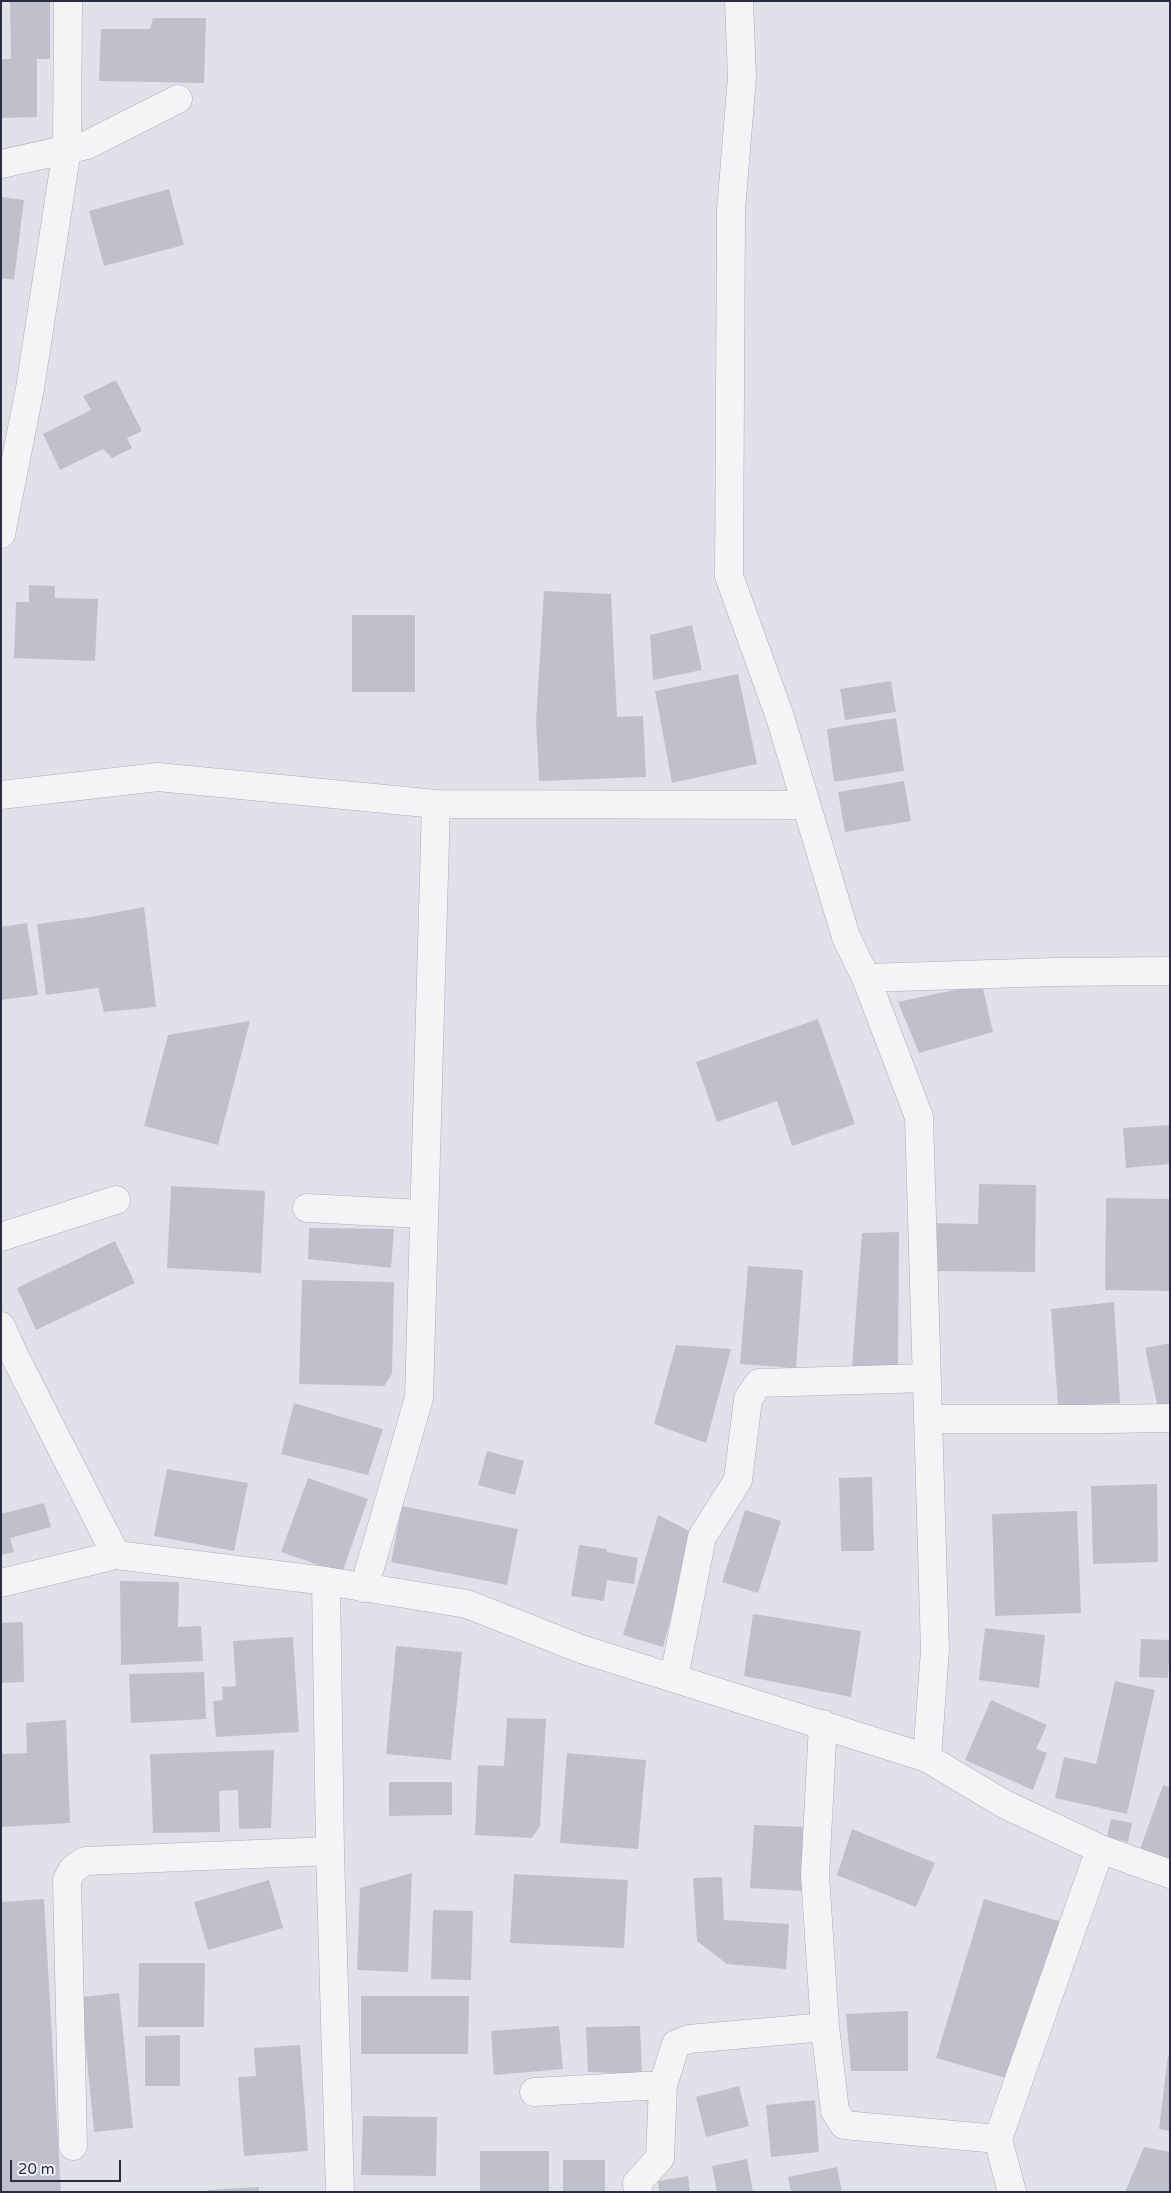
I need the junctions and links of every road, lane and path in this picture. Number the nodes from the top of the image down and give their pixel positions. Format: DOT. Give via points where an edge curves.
graph roads {
  1 [pos="68,1"];
  2 [pos="739,1"];
  3 [pos="178,99"];
  4 [pos="67,149"];
  5 [pos="1,164"];
  6 [pos="1,534"];
  7 [pos="1,795"];
  8 [pos="436,804"];
  9 [pos="805,805"];
  10 [pos="1170,971"];
  11 [pos="866,978"];
  12 [pos="116,1200"];
  13 [pos="306,1208"];
  14 [pos="423,1214"];
  15 [pos="1,1237"];
  16 [pos="1,1326"];
  17 [pos="927,1378"];
  18 [pos="929,1418"];
  19 [pos="1170,1418"];
  20 [pos="116,1555"];
  21 [pos="326,1581"];
  22 [pos="1,1583"];
  23 [pos="364,1588"];
  24 [pos="674,1678"];
  25 [pos="822,1724"];
  26 [pos="927,1758"];
  27 [pos="1100,1849"];
  28 [pos="330,1851"];
  29 [pos="1170,1874"];
  30 [pos="825,2027"];
  31 [pos="663,2085"];
  32 [pos="534,2092"];
  33 [pos="998,2138"];
  34 [pos="73,2146"];
  35 [pos="340,2192"];
  36 [pos="638,2192"];
  37 [pos="1012,2192"];
  1 -- 4 [label="street"];
  2 -- 9 [label="street" via="742,77 731,210 729,576 780,717"];
  3 -- 4 [label="street" via="87,145"];
  4 -- 5 [label="street"];
  4 -- 6 [label="street" via="30,388"];
  7 -- 8 [label="street" via="158,777"];
  8 -- 9 [label="street"];
  8 -- 14 [label="street"];
  9 -- 11 [label="street" via="846,937"];
  10 -- 11 [label="street"];
  11 -- 17 [label="street" via="919,1118"];
  12 -- 15 [label="street"];
  13 -- 14 [label="street"];
  14 -- 23 [label="street" via="419,1398"];
  16 -- 20 [label="street"];
  17 -- 18 [label="street"];
  17 -- 24 [label="street" via="759,1383 748,1399 738,1480 702,1537"];
  18 -- 19 [label="street"];
  18 -- 26 [label="street" via="935,1650"];
  20 -- 21 [label="street"];
  20 -- 22 [label="street"];
  21 -- 23 [label="street"];
  21 -- 28 [label="street"];
  23 -- 24 [label="street" via="467,1604 581,1649"];
  24 -- 25 [label="street"];
  25 -- 26 [label="street"];
  25 -- 30 [label="street" via="815,1875"];
  26 -- 27 [label="street" via="1004,1804"];
  27 -- 29 [label="street"];
  27 -- 33 [label="street"];
  28 -- 34 [label="street" via="85,1861 73,1869 67,1880"];
  28 -- 35 [label="street"];
  30 -- 31 [label="street" via="689,2039 676,2044"];
  30 -- 33 [label="street" via="835,2110 844,2125"];
  31 -- 32 [label="street"];
  31 -- 36 [label="street" via="660,2158 637,2183"];
  33 -- 37 [label="street"];
}
